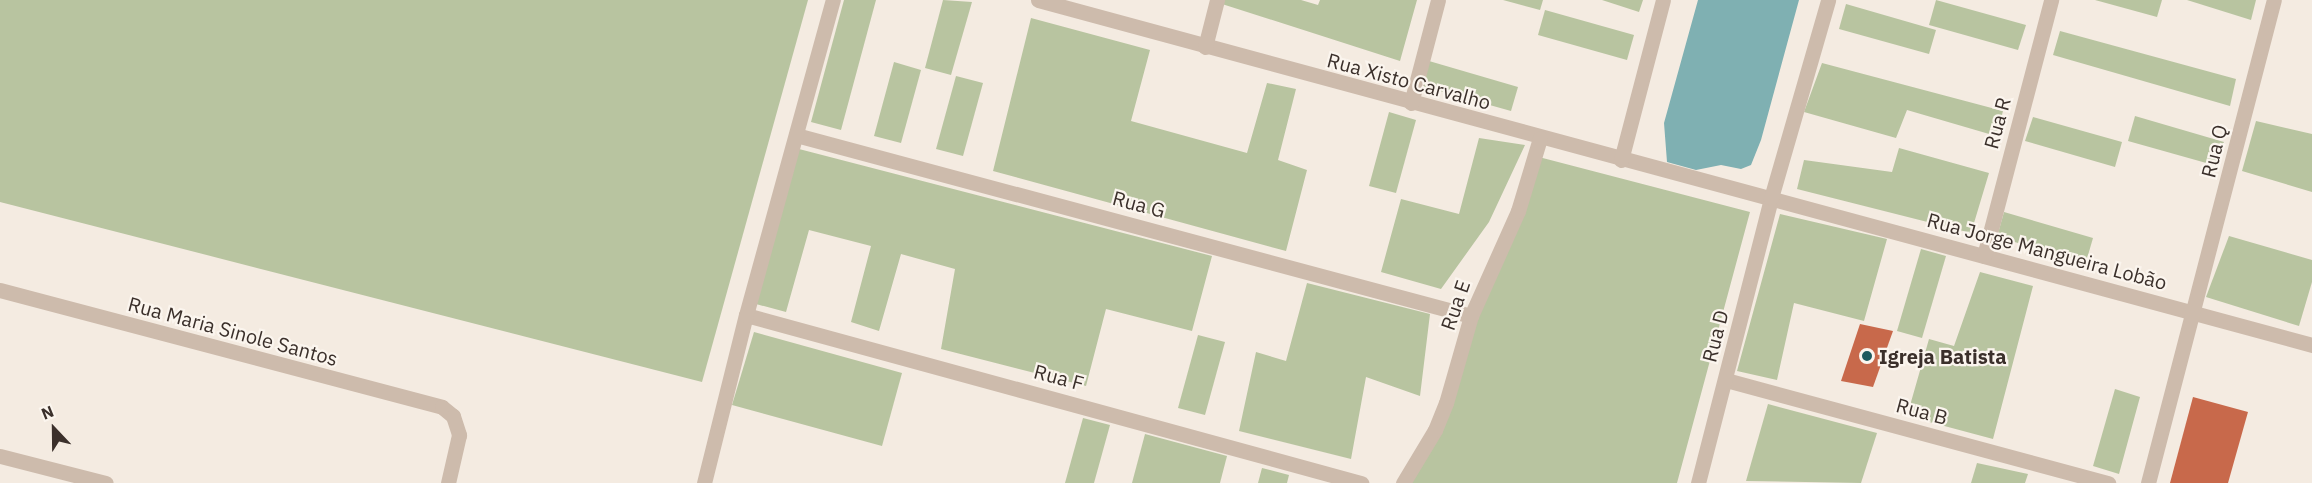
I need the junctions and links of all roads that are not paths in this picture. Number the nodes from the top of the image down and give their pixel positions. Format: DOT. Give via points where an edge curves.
graph roads {
  1 [pos="833,0"];
  2 [pos="1038,0"];
  3 [pos="1217,0"];
  4 [pos="1438,0"];
  5 [pos="1663,0"];
  6 [pos="1828,0"];
  7 [pos="2051,0"];
  8 [pos="2274,0"];
  9 [pos="1205,47"];
  10 [pos="1411,103"];
  11 [pos="796,135"];
  12 [pos="1539,138"];
  13 [pos="1621,160"];
  14 [pos="1771,198"];
  15 [pos="1984,256"];
  16 [pos="0,290"];
  17 [pos="2194,312"];
  18 [pos="746,315"];
  19 [pos="1471,316"];
  20 [pos="2312,345"];
  21 [pos="1726,380"];
  22 [pos="0,456"];
  23 [pos="106,483"];
  24 [pos="448,483"];
  25 [pos="706,483"];
  26 [pos="1361,483"];
  27 [pos="1403,483"];
  28 [pos="1698,483"];
  29 [pos="2108,483"];
  30 [pos="2148,483"];
  1 -- 11 [label="street"];
  2 -- 9 [label="street, Rua Xisto Carvalho"];
  3 -- 9 [label="street"];
  4 -- 10 [label="street"];
  5 -- 13 [label="street"];
  6 -- 14 [label="street, Rua D"];
  7 -- 15 [label="street, Rua R"];
  8 -- 17 [label="street, Rua Q"];
  9 -- 10 [label="street, Rua Xisto Carvalho"];
  10 -- 12 [label="street, Rua Xisto Carvalho"];
  11 -- 18 [label="street"];
  11 -- 19 [label="street, Rua G"];
  12 -- 13 [label="street, Rua Xisto Carvalho"];
  12 -- 19 [label="street, Rua E" via="1518,211"];
  13 -- 14 [label="street, Rua Xisto Carvalho"];
  14 -- 15 [label="street, Rua Jorge Mangueira Lobão"];
  14 -- 21 [label="street, Rua D"];
  15 -- 17 [label="street, Rua Jorge Mangueira Lobão"];
  16 -- 24 [label="street, Rua Maria Sinole Santos" via="442,407 453,416 459,435"];
  17 -- 20 [label="street, Rua Jorge Mangueira Lobão"];
  17 -- 30 [label="street, Rua Q"];
  18 -- 25 [label="street"];
  18 -- 26 [label="street, Rua F"];
  19 -- 27 [label="street, Rua E" via="1435,430"];
  21 -- 28 [label="street, Rua D"];
  21 -- 29 [label="street, Rua B"];
  22 -- 23 [label="street"];
}
